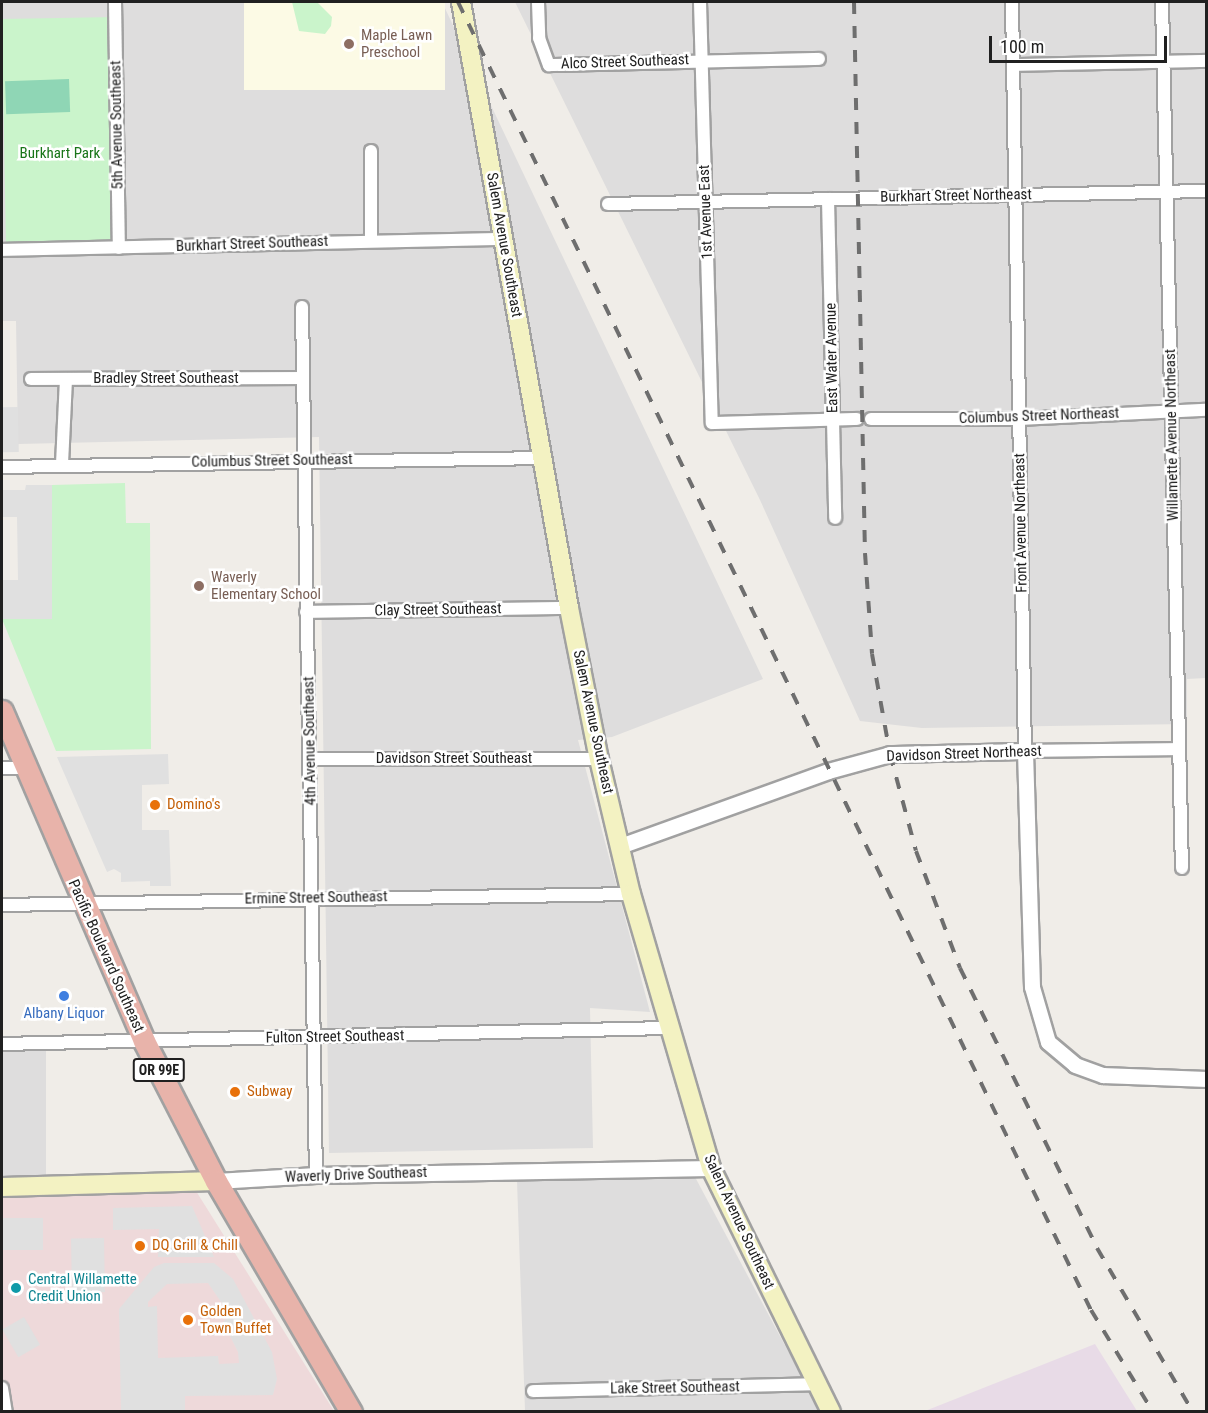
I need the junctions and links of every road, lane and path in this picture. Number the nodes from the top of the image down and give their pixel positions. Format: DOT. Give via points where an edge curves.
graph roads {
  1 [pos="115,2"];
  2 [pos="461,2"];
  3 [pos="538,2"];
  4 [pos="700,2"];
  5 [pos="1012,2"];
  6 [pos="1162,2"];
  7 [pos="702,59"];
  8 [pos="819,59"];
  9 [pos="1206,61"];
  10 [pos="1164,62"];
  11 [pos="1014,65"];
  12 [pos="370,151"];
  13 [pos="1167,191"];
  14 [pos="1206,191"];
  15 [pos="1017,195"];
  16 [pos="828,199"];
  17 [pos="706,201"];
  18 [pos="608,204"];
  19 [pos="502,239"];
  20 [pos="371,241"];
  21 [pos="119,248"];
  22 [pos="2,250"];
  23 [pos="302,307"];
  24 [pos="301,378"];
  25 [pos="31,379"];
  26 [pos="66,379"];
  27 [pos="1206,410"];
  28 [pos="1172,411"];
  29 [pos="871,419"];
  30 [pos="1019,419"];
  31 [pos="833,420"];
  32 [pos="857,420"];
  33 [pos="542,458"];
  34 [pos="304,461"];
  35 [pos="62,464"];
  36 [pos="2,467"];
  37 [pos="835,518"];
  38 [pos="570,608"];
  39 [pos="306,612"];
  40 [pos="2,711"];
  41 [pos="1179,749"];
  42 [pos="1025,751"];
  43 [pos="310,759"];
  44 [pos="599,759"];
  45 [pos="2,768"];
  46 [pos="26,768"];
  47 [pos="620,846"];
  48 [pos="1182,868"];
  49 [pos="632,894"];
  50 [pos="314,897"];
  51 [pos="82,903"];
  52 [pos="2,904"];
  53 [pos="668,1028"];
  54 [pos="314,1038"];
  55 [pos="144,1041"];
  56 [pos="2,1044"];
  57 [pos="1206,1079"];
  58 [pos="711,1168"];
  59 [pos="316,1175"];
  60 [pos="216,1181"];
  61 [pos="2,1187"];
  62 [pos="817,1384"];
  63 [pos="2,1388"];
  64 [pos="533,1391"];
  65 [pos="6,1412"];
  66 [pos="351,1412"];
  67 [pos="831,1412"];
  1 -- 21 [label="street, 5th Avenue Southeast"];
  2 -- 19 [label="main road, Salem Avenue Southeast"];
  3 -- 7 [label="street, Alco Street Southeast" via="539,38 549,65"];
  4 -- 7 [label="street, 1st Avenue East"];
  5 -- 11 [label="street, Front Avenue Northeast"];
  6 -- 10 [label="street, Willamette Avenue Northeast"];
  7 -- 8 [label="street, Alco Street Southeast"];
  7 -- 17 [label="street, 1st Avenue East"];
  9 -- 10 [label="street"];
  10 -- 11 [label="street"];
  10 -- 13 [label="street, Willamette Avenue Northeast"];
  11 -- 15 [label="street, Front Avenue Northeast"];
  12 -- 20 [label="street"];
  13 -- 14 [label="street, Burkhart Street Northeast"];
  13 -- 15 [label="street, Burkhart Street Northeast"];
  13 -- 28 [label="street, Willamette Avenue Northeast"];
  15 -- 16 [label="street, Burkhart Street Northeast"];
  15 -- 30 [label="street, Front Avenue Northeast"];
  16 -- 17 [label="street, Burkhart Street Northeast"];
  16 -- 31 [label="street, East Water Avenue"];
  17 -- 18 [label="street"];
  17 -- 31 [label="street, 1st Avenue East" via="712,423"];
  19 -- 20 [label="street, Burkhart Street Southeast"];
  19 -- 33 [label="main road, Salem Avenue Southeast"];
  20 -- 21 [label="street, Burkhart Street Southeast"];
  21 -- 22 [label="street, Burkhart Street Southeast"];
  23 -- 24 [label="street, 4th Avenue Southeast"];
  24 -- 26 [label="street, Bradley Street Southeast"];
  24 -- 34 [label="street, 4th Avenue Southeast"];
  25 -- 26 [label="street, Bradley Street Southeast"];
  26 -- 35 [label="street"];
  27 -- 28 [label="street, Columbus Street Northeast"];
  28 -- 30 [label="street, Columbus Street Northeast"];
  28 -- 41 [label="street, Willamette Avenue Northeast"];
  29 -- 30 [label="street, Columbus Street Northeast"];
  30 -- 42 [label="street, Front Avenue Northeast"];
  31 -- 32 [label="street"];
  31 -- 37 [label="street, East Water Avenue"];
  33 -- 34 [label="street, Columbus Street Southeast"];
  33 -- 38 [label="main road, Salem Avenue Southeast"];
  34 -- 35 [label="street, Columbus Street Southeast"];
  34 -- 39 [label="street, 4th Avenue Southeast"];
  35 -- 36 [label="street, Columbus Street Southeast"];
  38 -- 39 [label="street, Clay Street Southeast"];
  38 -- 44 [label="main road, Salem Avenue Southeast"];
  39 -- 43 [label="street, 4th Avenue Southeast"];
  40 -- 46 [label="highway, Pacific Boulevard Southeast / OR 99E"];
  41 -- 42 [label="street, Davidson Street Northeast"];
  41 -- 48 [label="street, Willamette Avenue Northeast"];
  42 -- 47 [label="street, Davidson Street Northeast" via="890,754 828,771"];
  42 -- 57 [label="street, Front Avenue Northeast" via="1032,987 1048,1042 1075,1065 1103,1075"];
  43 -- 44 [label="street, Davidson Street Southeast"];
  43 -- 50 [label="street, 4th Avenue Southeast"];
  44 -- 47 [label="main road, Salem Avenue Southeast"];
  45 -- 46 [label="street"];
  46 -- 51 [label="highway, Pacific Boulevard Southeast / OR 99E"];
  47 -- 49 [label="main road, Salem Avenue Southeast"];
  49 -- 50 [label="street, Ermine Street Southeast"];
  49 -- 53 [label="main road, Salem Avenue Southeast"];
  50 -- 51 [label="street, Ermine Street Southeast"];
  50 -- 54 [label="street, 4th Avenue Southeast"];
  51 -- 52 [label="street, Ermine Street Southeast"];
  51 -- 55 [label="highway, Pacific Boulevard Southeast / OR 99E"];
  53 -- 54 [label="street, Fulton Street Southeast"];
  53 -- 58 [label="main road, Salem Avenue Southeast"];
  54 -- 55 [label="street, Fulton Street Southeast"];
  54 -- 59 [label="street, 4th Avenue Southeast"];
  55 -- 56 [label="street, Fulton Street Southeast"];
  55 -- 60 [label="highway, Pacific Boulevard Southeast / OR 99E"];
  58 -- 59 [label="street, Waverly Drive Southeast"];
  58 -- 62 [label="main road, Salem Avenue Southeast"];
  59 -- 60 [label="street, Waverly Drive Southeast"];
  60 -- 61 [label="main road, Waverly Drive Southeast"];
  60 -- 66 [label="highway, Pacific Boulevard Southeast / OR 99E"];
  62 -- 64 [label="street, Lake Street Southeast"];
  62 -- 67 [label="main road, Salem Avenue Southeast"];
  63 -- 65 [label="street"];
}
